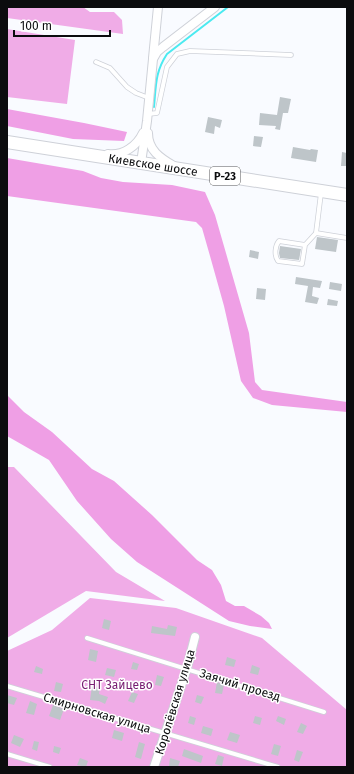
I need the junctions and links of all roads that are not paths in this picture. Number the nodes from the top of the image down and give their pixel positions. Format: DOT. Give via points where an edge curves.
graph roads {
  1 [pos="158,7"];
  2 [pos="215,7"];
  3 [pos="291,56"];
  4 [pos="153,59"];
  5 [pos="96,62"];
  6 [pos="150,98"];
  7 [pos="148,117"];
  8 [pos="7,142"];
  9 [pos="52,149"];
  10 [pos="141,163"];
  11 [pos="179,169"];
  12 [pos="321,191"];
  13 [pos="347,195"];
  14 [pos="316,233"];
  15 [pos="347,238"];
  16 [pos="305,245"];
  17 [pos="195,637"];
  18 [pos="87,638"];
  19 [pos="187,668"];
  20 [pos="7,686"];
  21 [pos="324,712"];
  22 [pos="165,733"];
  23 [pos="7,754"];
  24 [pos="50,767"];
  25 [pos="154,767"];
  26 [pos="278,767"];
  1 -- 4 [label="street"];
  2 -- 4 [label="street" via="157,52"];
  3 -- 7 [label="lane" via="190,51 177,54 167,67 157,113"];
  4 -- 6 [label="street"];
  5 -- 6 [label="lane" via="110,68 127,88"];
  6 -- 7 [label="street"];
  7 -- 9 [label="street" via="140,139 127,151 112,154 74,148"];
  7 -- 10 [label="street"];
  7 -- 11 [label="street" via="148,136 153,151"];
  8 -- 9 [label="main road, Киевское шоссе / Р-23"];
  9 -- 10 [label="main road, Киевское шоссе / Р-23"];
  10 -- 11 [label="main road, Киевское шоссе / Р-23"];
  11 -- 12 [label="main road, Киевское шоссе / Р-23"];
  12 -- 13 [label="main road, Киевское шоссе / Р-23"];
  12 -- 14 [label="lane"];
  14 -- 15 [label="lane"];
  14 -- 16 [label="lane"];
  16 -- 16 [label="lane" via="301,264 276,259 279,241"];
  17 -- 19 [label="street, Королёвская улица"];
  18 -- 19 [label="lane, Заячий проезд"];
  19 -- 21 [label="lane, Заячий проезд"];
  19 -- 22 [label="street, Королёвская улица"];
  20 -- 22 [label="lane, Смирновская улица"];
  22 -- 25 [label="street, Королёвская улица"];
  22 -- 26 [label="lane, Смирновская улица"];
  23 -- 24 [label="lane"];
}
